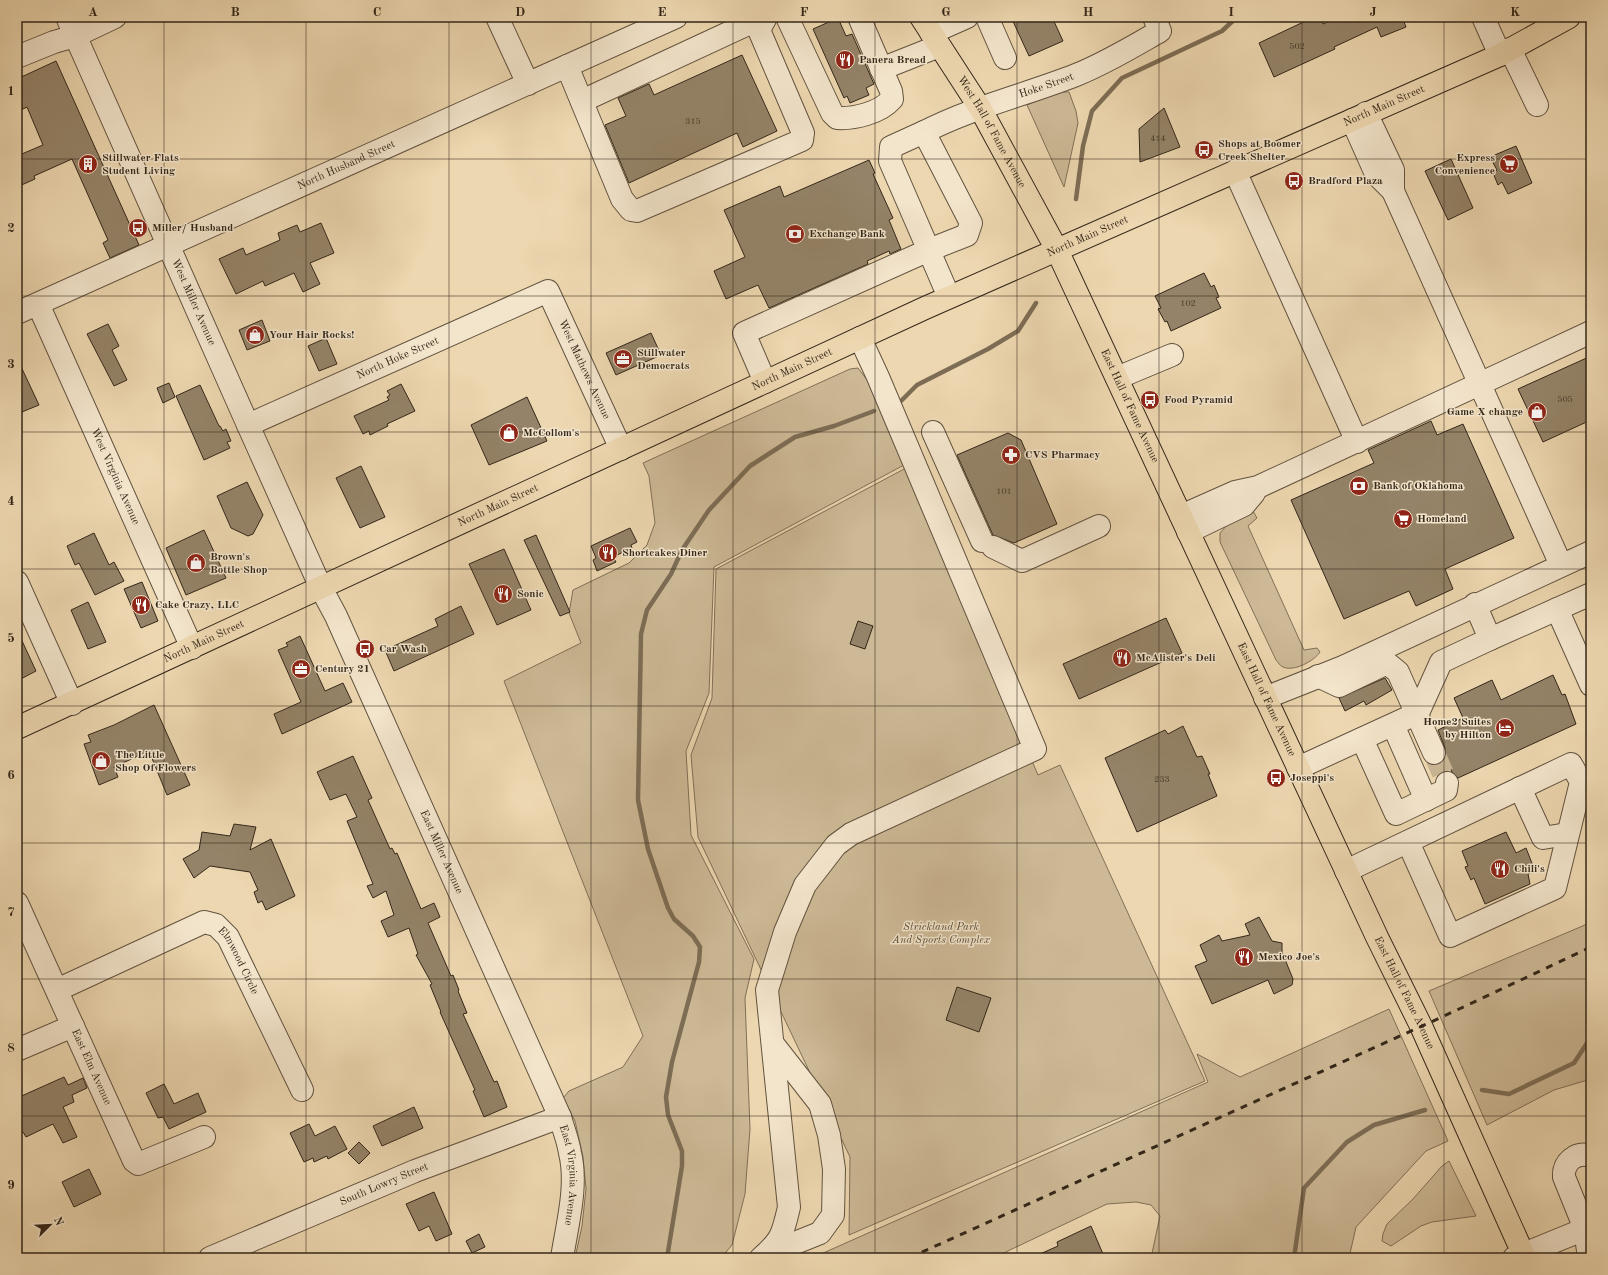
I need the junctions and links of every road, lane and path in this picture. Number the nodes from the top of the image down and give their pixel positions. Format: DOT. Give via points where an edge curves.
graph roads {
  1 [pos="115,17"];
  2 [pos="497,17"];
  3 [pos="676,17"];
  4 [pos="763,17"];
  5 [pos="766,17"];
  6 [pos="787,17"];
  7 [pos="860,17"];
  8 [pos="967,17"];
  9 [pos="987,17"];
  10 [pos="1154,17"];
  11 [pos="1483,17"];
  12 [pos="1569,17"];
  13 [pos="71,26"];
  14 [pos="930,32"];
  15 [pos="1505,52"];
  16 [pos="17,57"];
  17 [pos="1005,58"];
  18 [pos="567,66"];
  19 [pos="882,69"];
  20 [pos="528,84"];
  21 [pos="582,101"];
  22 [pos="1538,105"];
  23 [pos="980,108"];
  24 [pos="1359,117"];
  25 [pos="924,132"];
  26 [pos="1236,171"];
  27 [pos="168,246"];
  28 [pos="929,250"];
  29 [pos="1058,250"];
  30 [pos="548,291"];
  31 [pos="949,297"];
  32 [pos="38,304"];
  33 [pos="17,313"];
  34 [pos="1591,332"];
  35 [pos="860,338"];
  36 [pos="1172,354"];
  37 [pos="1117,378"];
  38 [pos="765,382"];
  39 [pos="1480,383"];
  40 [pos="248,425"];
  41 [pos="933,432"];
  42 [pos="1357,442"];
  43 [pos="621,449"];
  44 [pos="1184,524"];
  45 [pos="1099,526"];
  46 [pos="1591,552"];
  47 [pos="1560,565"];
  48 [pos="17,582"];
  49 [pos="321,588"];
  50 [pos="1591,594"];
  51 [pos="1475,604"];
  52 [pos="1557,609"];
  53 [pos="1490,639"];
  54 [pos="192,648"];
  55 [pos="1318,676"];
  56 [pos="1591,685"];
  57 [pos="1265,698"];
  58 [pos="72,704"];
  59 [pos="1418,714"];
  60 [pos="1393,725"];
  61 [pos="17,728"];
  62 [pos="1362,739"];
  63 [pos="1434,753"];
  64 [pos="1298,768"];
  65 [pos="1447,783"];
  66 [pos="1520,788"];
  67 [pos="1426,800"];
  68 [pos="1567,834"];
  69 [pos="1408,842"];
  70 [pos="1346,871"];
  71 [pos="17,903"];
  72 [pos="57,990"];
  73 [pos="74,1026"];
  74 [pos="773,1044"];
  75 [pos="17,1050"];
  76 [pos="302,1090"];
  77 [pos="560,1117"];
  78 [pos="204,1137"];
  79 [pos="1591,1156"];
  80 [pos="1585,1229"];
  81 [pos="762,1256"];
  82 [pos="1521,1257"];
  83 [pos="1591,1257"];
  84 [pos="210,1258"];
  85 [pos="562,1258"];
  1 -- 13 [label="street"];
  2 -- 20 [label="street"];
  3 -- 18 [label="street, North Husband Street"];
  4 -- 21 [label="street"];
  5 -- 21 [label="street" via="759,30 803,133 802,140 795,144 637,211 631,210 622,199"];
  6 -- 19 [label="street" via="832,113 837,118 861,116 888,104 892,99 891,91"];
  7 -- 19 [label="street"];
  8 -- 14 [label="street"];
  9 -- 17 [label="street"];
  10 -- 23 [label="street, Hoke Street" via="1160,31 1111,60"];
  11 -- 15 [label="street"];
  12 -- 15 [label="main road, North Main Street"];
  13 -- 16 [label="street" via="54,42"];
  13 -- 27 [label="street, West Miller Avenue"];
  14 -- 19 [label="street"];
  14 -- 23 [label="main road, West Hall of Fame Avenue"];
  15 -- 22 [label="street"];
  15 -- 24 [label="main road, North Main Street"];
  18 -- 20 [label="street, North Husband Street"];
  18 -- 21 [label="street"];
  20 -- 27 [label="street, North Husband Street"];
  23 -- 25 [label="street, Hoke Street"];
  23 -- 29 [label="main road, West Hall of Fame Avenue"];
  24 -- 26 [label="main road, North Main Street"];
  24 -- 39 [label="street" via="1376,174 1393,191"];
  25 -- 28 [label="street, Hoke Street" via="891,148 890,161"];
  25 -- 28 [label="street" via="971,223 967,235"];
  26 -- 29 [label="main road, North Main Street"];
  26 -- 42 [label="street"];
  27 -- 32 [label="street, North Husband Street"];
  27 -- 40 [label="street, West Miller Avenue"];
  28 -- 31 [label="street"];
  28 -- 38 [label="street" via="744,333"];
  29 -- 31 [label="main road, North Main Street"];
  29 -- 37 [label="main road, East Hall of Fame Avenue"];
  30 -- 40 [label="street, North Hoke Street"];
  30 -- 43 [label="street, West Mathews Avenue"];
  31 -- 35 [label="main road, North Main Street"];
  32 -- 33 [label="street, North Husband Street"];
  32 -- 54 [label="street, West Virginia Avenue"];
  34 -- 39 [label="street"];
  35 -- 38 [label="main road, North Main Street"];
  35 -- 74 [label="street" via="1035,749 851,834 836,845 805,885 780,946 767,990"];
  36 -- 37 [label="street"];
  37 -- 44 [label="main road, East Hall of Fame Avenue"];
  38 -- 43 [label="main road, North Main Street"];
  39 -- 42 [label="street"];
  39 -- 47 [label="street"];
  40 -- 49 [label="street, West Miller Avenue"];
  41 -- 45 [label="street" via="988,544 1022,561"];
  42 -- 44 [label="street" via="1258,487 1235,492"];
  43 -- 49 [label="main road, North Main Street"];
  44 -- 57 [label="main road, East Hall of Fame Avenue"];
  46 -- 47 [label="street"];
  47 -- 51 [label="street"];
  48 -- 58 [label="street"];
  49 -- 54 [label="main road, North Main Street"];
  49 -- 77 [label="street, East Miller Avenue" via="338,620"];
  50 -- 52 [label="street"];
  51 -- 53 [label="street"];
  51 -- 55 [label="street" via="1343,667"];
  52 -- 53 [label="street"];
  52 -- 56 [label="street"];
  53 -- 59 [label="street" via="1441,662"];
  54 -- 58 [label="main road, North Main Street"];
  55 -- 57 [label="street"];
  55 -- 59 [label="street" via="1339,686 1388,663 1398,672"];
  57 -- 64 [label="main road, East Hall of Fame Avenue"];
  58 -- 61 [label="main road, North Main Street"];
  59 -- 60 [label="street"];
  59 -- 63 [label="street"];
  60 -- 62 [label="street"];
  60 -- 67 [label="street"];
  62 -- 64 [label="street"];
  62 -- 67 [label="street" via="1396,814"];
  64 -- 70 [label="main road, East Hall of Fame Avenue"];
  65 -- 67 [label="street" via="1446,790"];
  66 -- 68 [label="street" via="1543,838"];
  66 -- 68 [label="street" via="1571,764 1581,782"];
  66 -- 69 [label="street"];
  68 -- 69 [label="street" via="1555,888 1450,936"];
  69 -- 70 [label="street"];
  70 -- 82 [label="main road, East Hall of Fame Avenue" via="1421,1026"];
  71 -- 72 [label="street, East Elm Avenue"];
  72 -- 73 [label="street, East Elm Avenue"];
  72 -- 76 [label="street, Elmwood Circle" via="204,922 216,925 228,937"];
  73 -- 75 [label="street"];
  73 -- 78 [label="street, East Elm Avenue" via="136,1164"];
  74 -- 81 [label="street" via="789,1207 784,1228 776,1245"];
  74 -- 81 [label="street" via="820,1104 829,1135 834,1169 833,1215 820,1233"];
  77 -- 84 [label="street, South Lowry Street" via="415,1171"];
  77 -- 85 [label="street, East Virginia Avenue" via="571,1154 572,1174"];
  79 -- 80 [label="street" via="1580,1154 1567,1162 1564,1169 1564,1177"];
  80 -- 82 [label="street"];
  80 -- 83 [label="street"];
}
